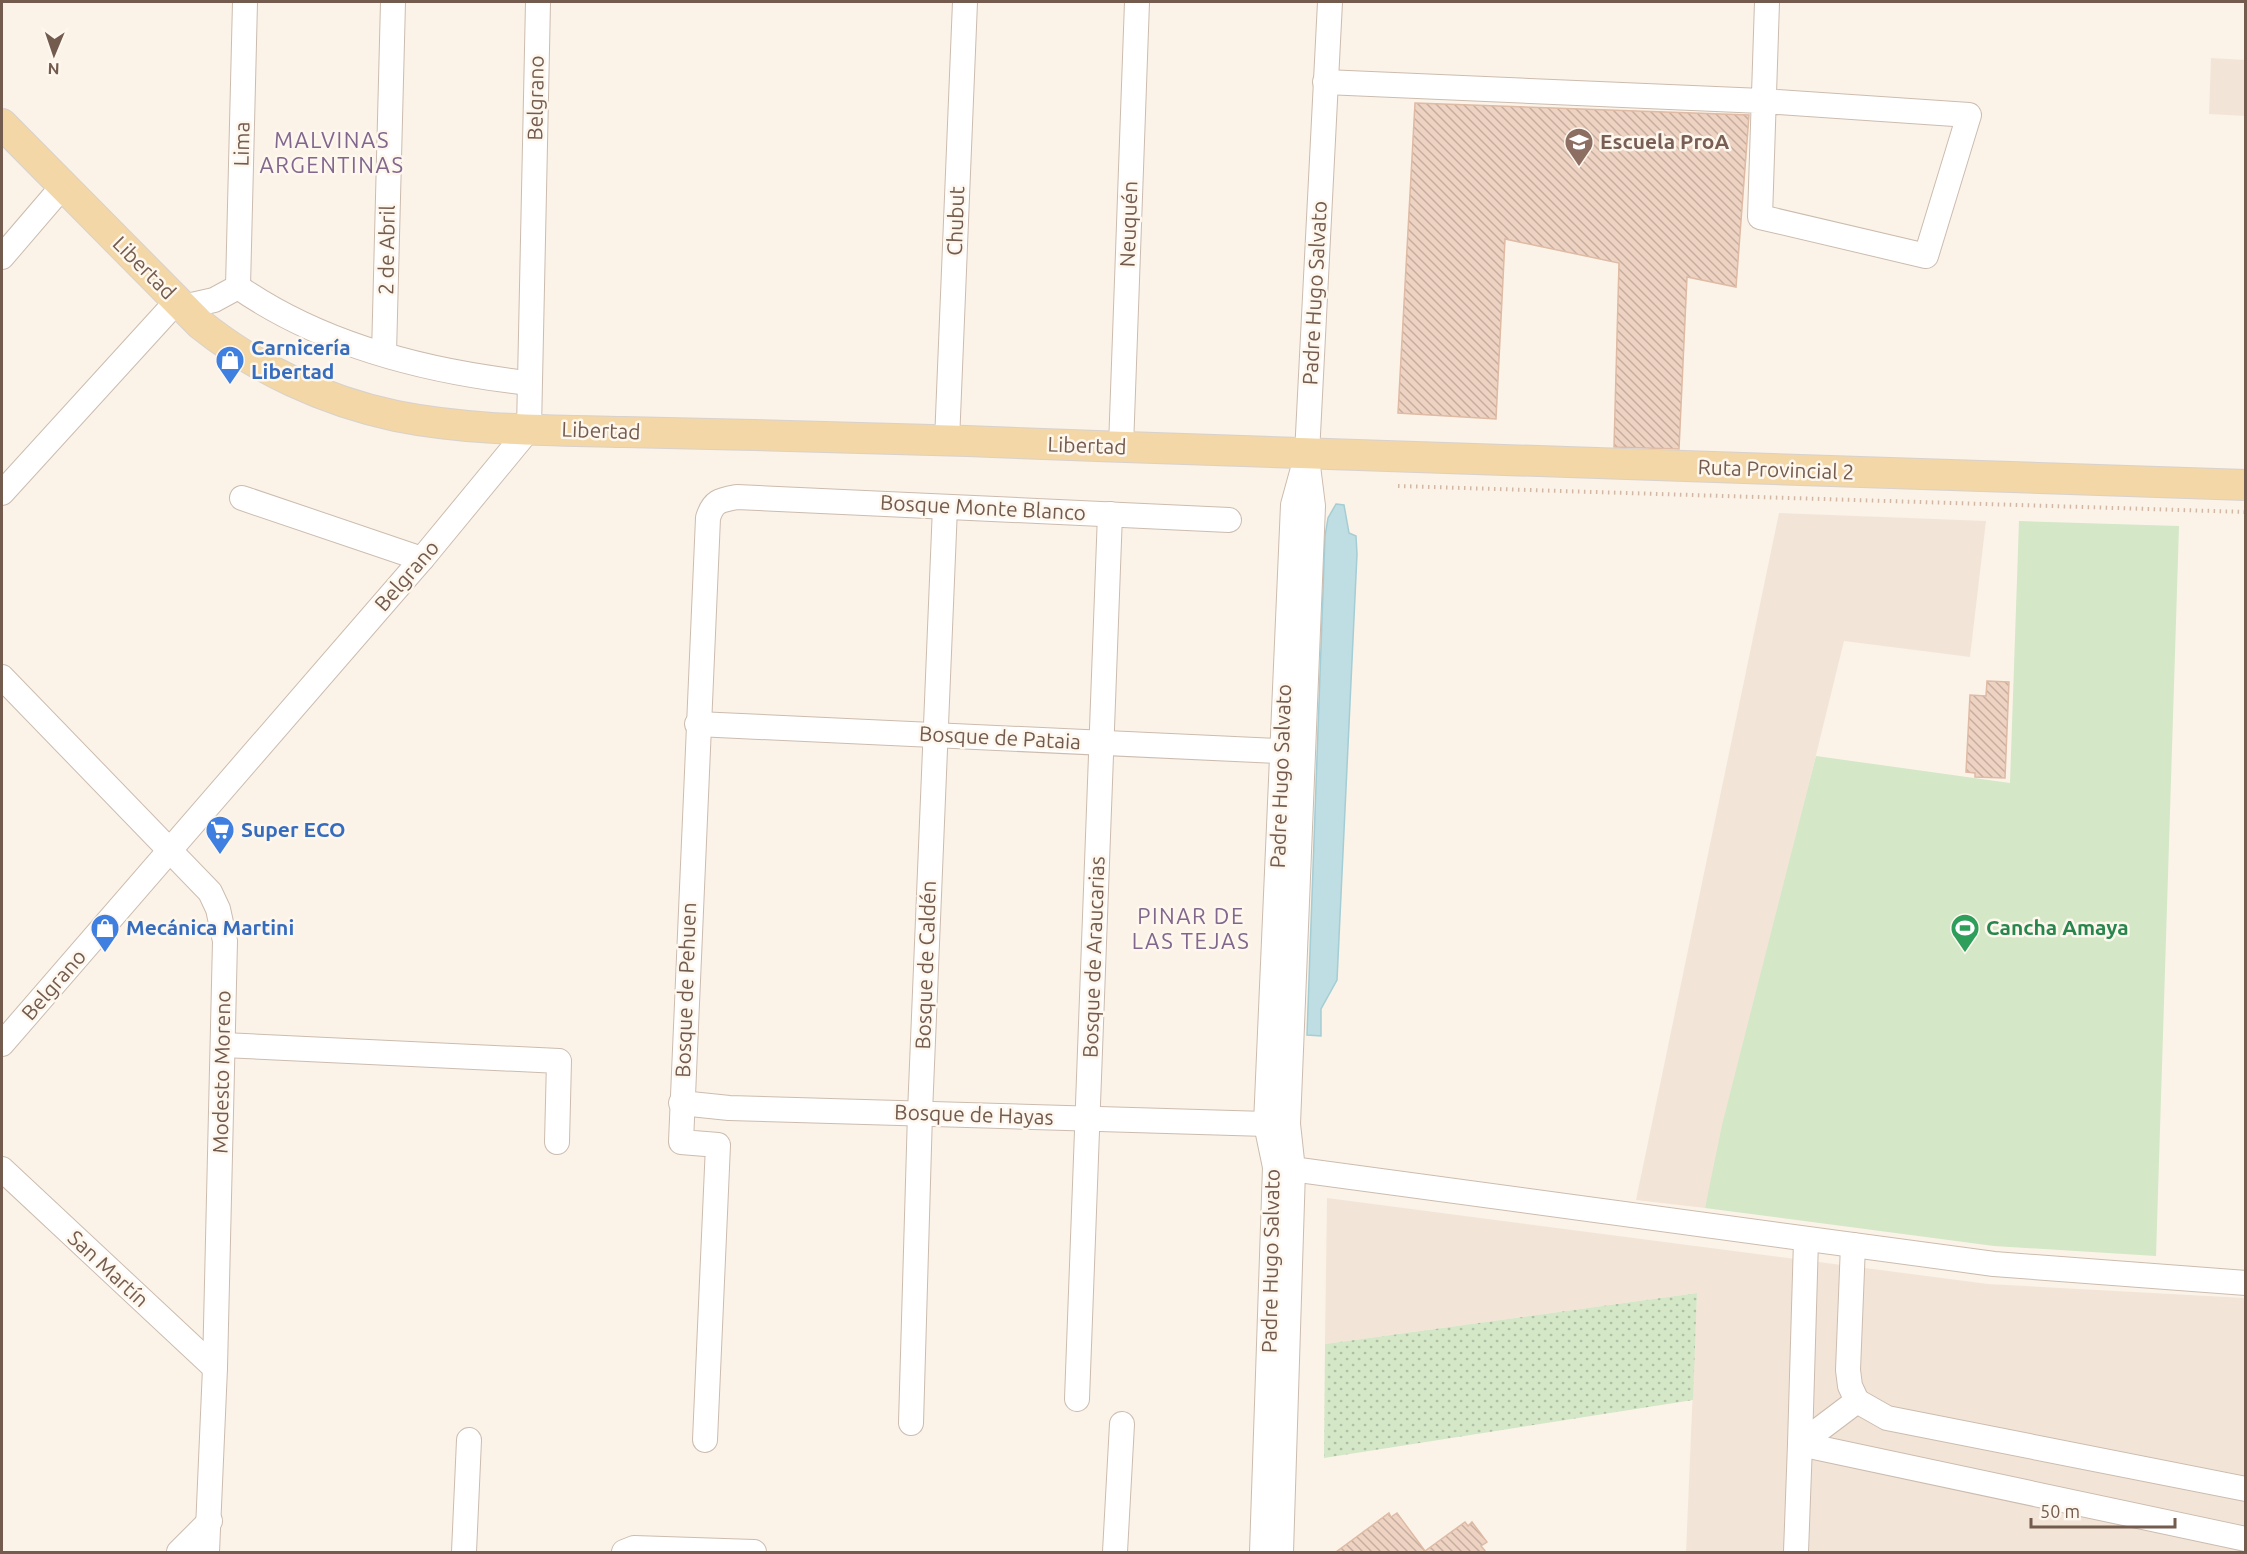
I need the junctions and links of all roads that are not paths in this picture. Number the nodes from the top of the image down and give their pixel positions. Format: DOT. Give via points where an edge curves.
graph roads {
  1 [pos="245,2"];
  2 [pos="393,2"];
  3 [pos="538,2"];
  4 [pos="965,2"];
  5 [pos="1137,2"];
  6 [pos="1330,2"];
  7 [pos="1767,2"];
  8 [pos="1325,82"];
  9 [pos="1762,101"];
  10 [pos="2,124"];
  11 [pos="62,187"];
  12 [pos="2,257"];
  13 [pos="238,287"];
  14 [pos="180,304"];
  15 [pos="384,354"];
  16 [pos="529,383"];
  17 [pos="529,429"];
  18 [pos="947,441"];
  19 [pos="1121,447"];
  20 [pos="1307,454"];
  21 [pos="2246,485"];
  22 [pos="2,493"];
  23 [pos="242,498"];
  24 [pos="711,507"];
  25 [pos="945,507"];
  26 [pos="1110,514"];
  27 [pos="1229,520"];
  28 [pos="422,559"];
  29 [pos="2,677"];
  30 [pos="697,724"];
  31 [pos="935,735"];
  32 [pos="1101,743"];
  33 [pos="1293,752"];
  34 [pos="171,852"];
  35 [pos="2,1044"];
  36 [pos="223,1045"];
  37 [pos="681,1103"];
  38 [pos="729,1108"];
  39 [pos="920,1113"];
  40 [pos="1088,1118"];
  41 [pos="1266,1124"];
  42 [pos="557,1142"];
  43 [pos="718,1145"];
  44 [pos="1284,1168"];
  45 [pos="2,1169"];
  46 [pos="1806,1240"];
  47 [pos="1853,1245"];
  48 [pos="2246,1283"];
  49 [pos="215,1368"];
  50 [pos="1077,1399"];
  51 [pos="1857,1401"];
  52 [pos="911,1423"];
  53 [pos="1122,1424"];
  54 [pos="469,1440"];
  55 [pos="705,1440"];
  56 [pos="1800,1443"];
  57 [pos="2246,1489"];
  58 [pos="210,1521"];
  59 [pos="2246,1539"];
  60 [pos="179,1552"];
  61 [pos="207,1552"];
  62 [pos="464,1552"];
  63 [pos="624,1552"];
  64 [pos="754,1552"];
  65 [pos="1115,1552"];
  66 [pos="1262,1552"];
  67 [pos="1281,1552"];
  68 [pos="1796,1552"];
  1 -- 13 [label="street, Lima"];
  2 -- 15 [label="street, 2 de Abril"];
  3 -- 16 [label="street, Belgrano"];
  4 -- 18 [label="street, Chubut"];
  5 -- 19 [label="street, Neuquén"];
  6 -- 8 [label="street, Padre Hugo Salvato"];
  7 -- 9 [label="street"];
  8 -- 9 [label="street"];
  8 -- 20 [label="street, Padre Hugo Salvato"];
  9 -- 9 [label="street" via="1969,115 1926,256 1760,217"];
  10 -- 11 [label="main road, Libertad"];
  11 -- 12 [label="street"];
  11 -- 14 [label="main road, Libertad"];
  13 -- 14 [label="street" via="214,300"];
  13 -- 15 [label="street" via="266,306 339,339"];
  14 -- 17 [label="main road, Libertad" via="225,344 328,396 408,418"];
  14 -- 22 [label="street"];
  15 -- 16 [label="street" via="439,369"];
  16 -- 17 [label="street, Belgrano"];
  17 -- 18 [label="main road, Libertad"];
  17 -- 28 [label="street, Belgrano"];
  18 -- 19 [label="main road, Libertad"];
  19 -- 20 [label="main road, Libertad"];
  20 -- 21 [label="main road, Ruta Provincial 2"];
  20 -- 33 [label="street, Padre Hugo Salvato" via="1313,506"];
  20 -- 33 [label="street, Padre Hugo Salvato" via="1293,505"];
  23 -- 28 [label="street"];
  24 -- 25 [label="street, Bosque Monte Blanco" via="719,500 737,497"];
  24 -- 30 [label="street, Bosque de Pehuen"];
  25 -- 26 [label="street, Bosque Monte Blanco"];
  25 -- 31 [label="street, Bosque de Caldén"];
  26 -- 27 [label="street, Bosque Monte Blanco"];
  26 -- 32 [label="street, Bosque de Araucarias"];
  28 -- 34 [label="street, Belgrano"];
  29 -- 34 [label="street, Modesto Moreno"];
  30 -- 31 [label="street, Bosque de Pataia"];
  30 -- 37 [label="street, Bosque de Pehuen"];
  31 -- 32 [label="street, Bosque de Pataia"];
  31 -- 39 [label="street, Bosque de Caldén"];
  32 -- 33 [label="street, Bosque de Pataia"];
  32 -- 40 [label="street, Bosque de Araucarias"];
  33 -- 41 [label="street, Padre Hugo Salvato"];
  33 -- 44 [label="street, Padre Hugo Salvato" via="1288,1124"];
  34 -- 35 [label="street, Belgrano"];
  34 -- 36 [label="street, Modesto Moreno" via="210,892 218,909 225,941"];
  36 -- 42 [label="street" via="559,1061"];
  36 -- 49 [label="street, Modesto Moreno"];
  37 -- 38 [label="street, Bosque de Hayas"];
  37 -- 43 [label="street, Bosque de Pehuen" via="681,1142"];
  38 -- 39 [label="street, Bosque de Hayas"];
  38 -- 43 [label="street"];
  39 -- 40 [label="street, Bosque de Hayas"];
  39 -- 52 [label="street, Bosque de Caldén"];
  40 -- 41 [label="street, Bosque de Hayas"];
  40 -- 50 [label="street, Bosque de Araucarias"];
  41 -- 44 [label="street, Padre Hugo Salvato"];
  43 -- 55 [label="street"];
  44 -- 46 [label="street"];
  44 -- 66 [label="street, Padre Hugo Salvato"];
  44 -- 67 [label="street, Padre Hugo Salvato"];
  45 -- 49 [label="street, San Martín"];
  46 -- 47 [label="street"];
  46 -- 56 [label="street"];
  47 -- 48 [label="street" via="1994,1264"];
  47 -- 51 [label="street" via="1848,1370"];
  49 -- 58 [label="street, Modesto Moreno"];
  51 -- 56 [label="street"];
  51 -- 57 [label="street" via="1887,1418"];
  53 -- 65 [label="street"];
  54 -- 62 [label="street"];
  56 -- 59 [label="street"];
  56 -- 68 [label="street"];
  58 -- 60 [label="street"];
  58 -- 61 [label="street, Modesto Moreno"];
  63 -- 64 [label="street" via="634,1548"];
}
